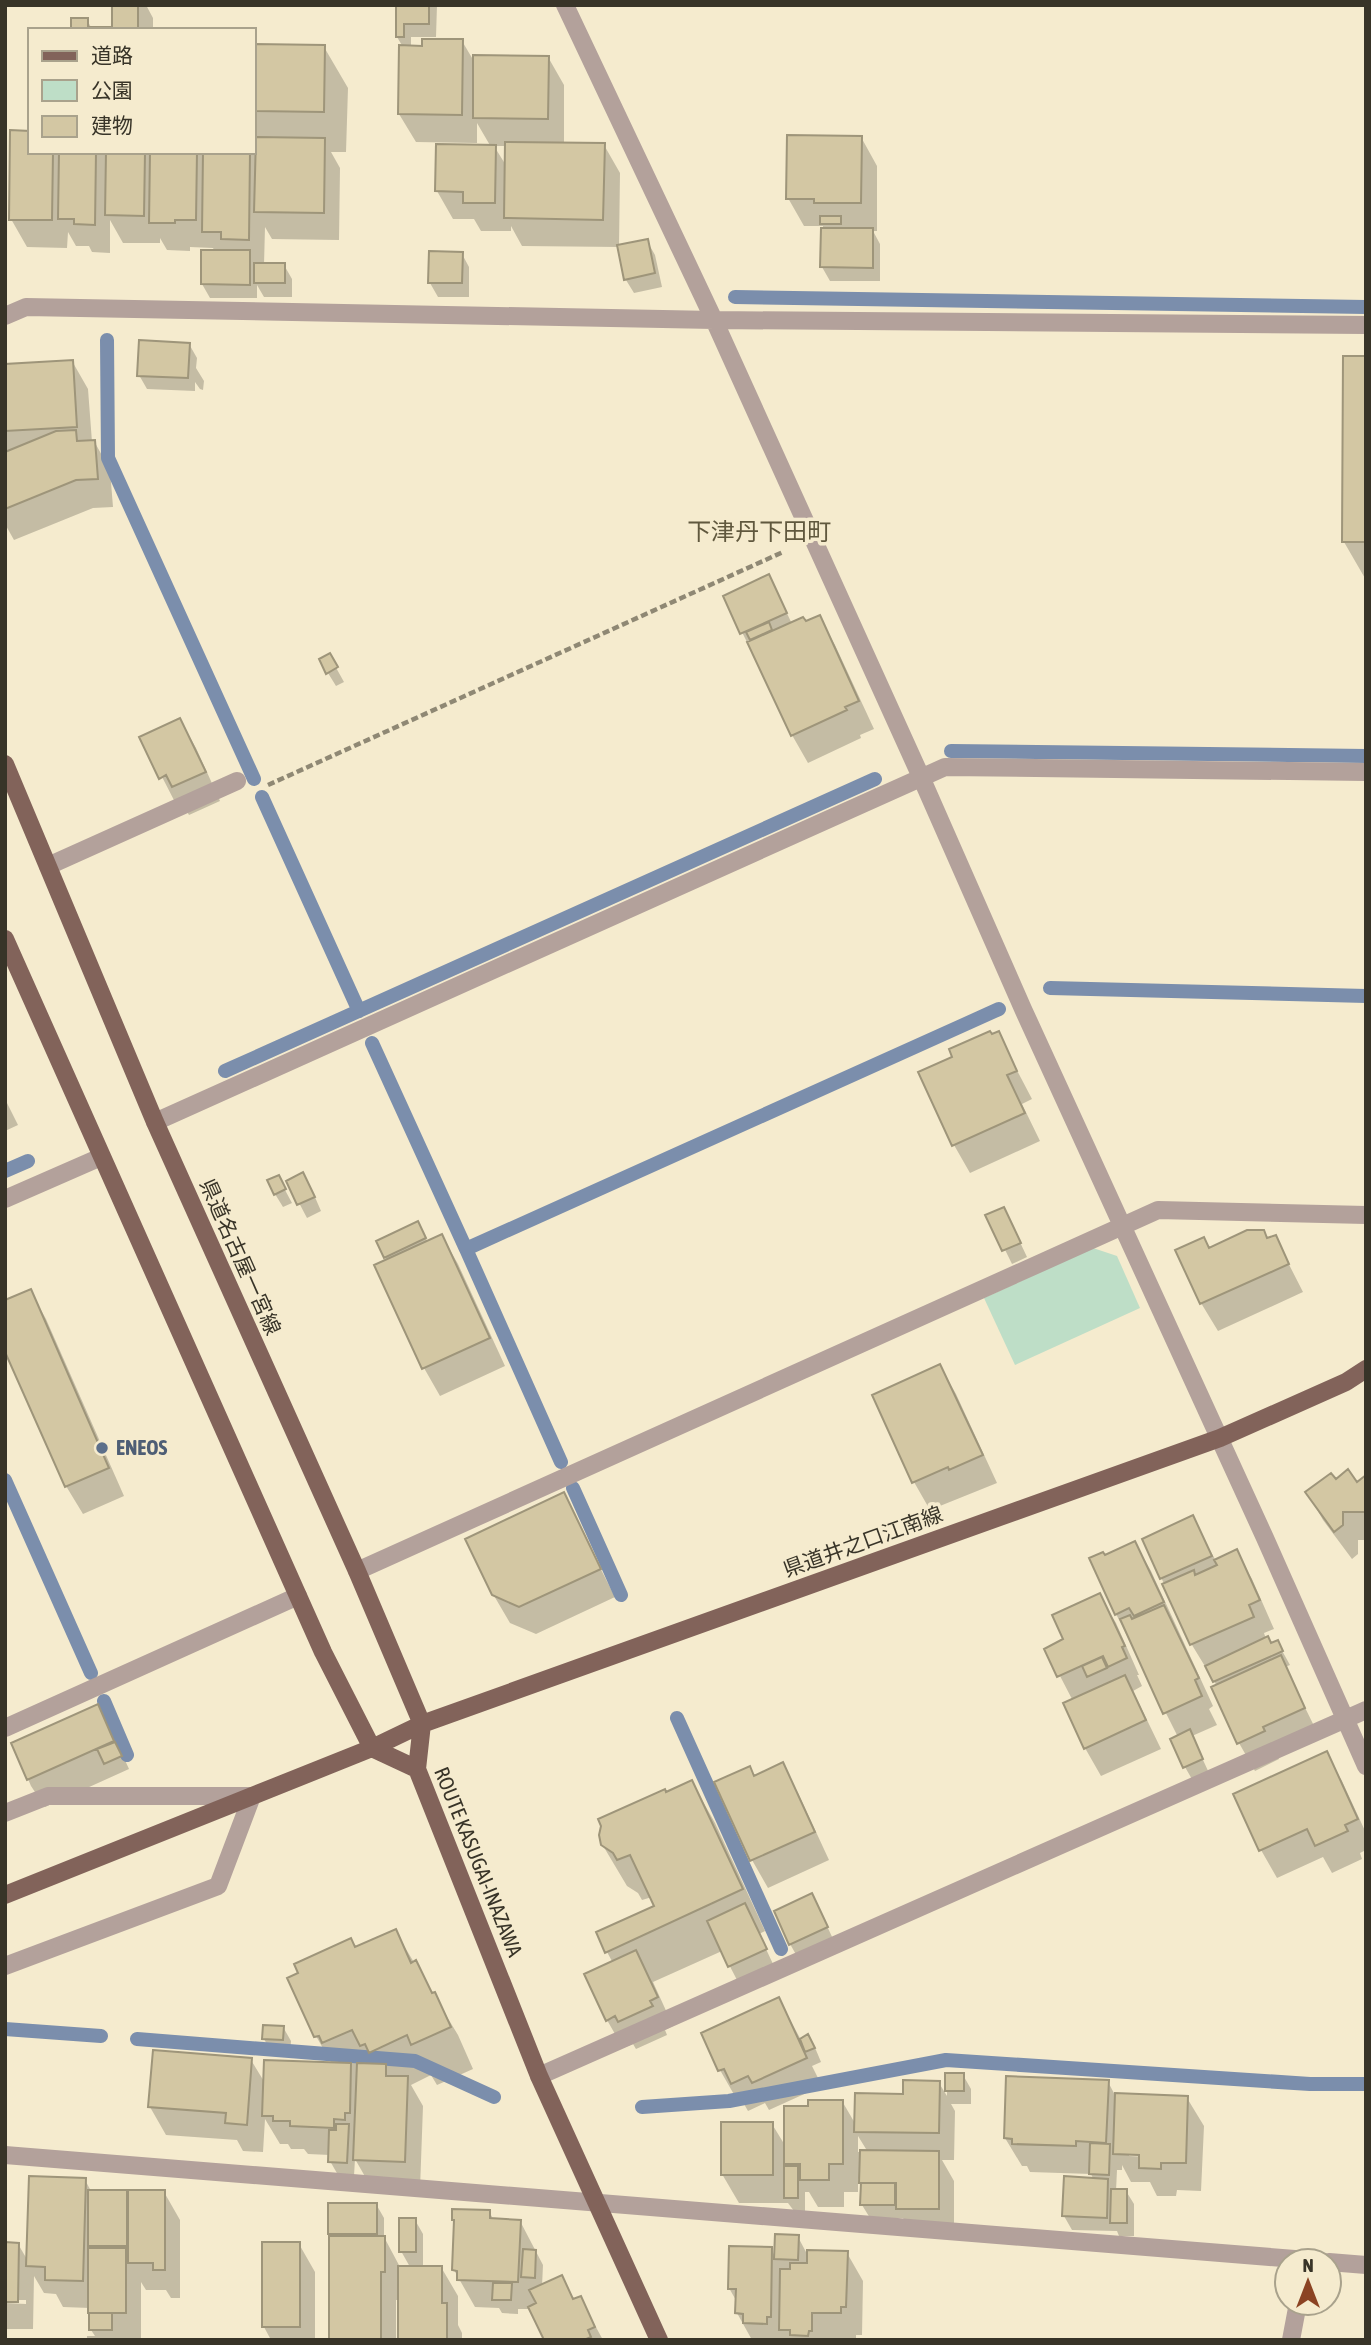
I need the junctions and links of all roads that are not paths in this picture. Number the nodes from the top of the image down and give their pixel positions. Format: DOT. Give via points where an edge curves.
graph roads {
  1 [pos="565,5"];
  2 [pos="5,316"];
  3 [pos="714,320"];
  4 [pos="1366,325"];
  5 [pos="5,764"];
  6 [pos="1366,772"];
  7 [pos="921,778"];
  8 [pos="237,781"];
  9 [pos="48,866"];
  10 [pos="5,939"];
  11 [pos="155,1122"];
  12 [pos="101,1157"];
  13 [pos="5,1199"];
  14 [pos="1366,1215"];
  15 [pos="1123,1226"];
  16 [pos="1366,1369"];
  17 [pos="1220,1438"];
  18 [pos="356,1571"];
  19 [pos="298,1596"];
  20 [pos="1366,1710"];
  21 [pos="1345,1719"];
  22 [pos="422,1724"];
  23 [pos="5,1728"];
  24 [pos="372,1748"];
  25 [pos="1366,1766"];
  26 [pos="417,1769"];
  27 [pos="252,1796"];
  28 [pos="5,1812"];
  29 [pos="5,1895"];
  30 [pos="5,1966"];
  31 [pos="539,2076"];
  32 [pos="5,2155"];
  33 [pos="596,2204"];
  34 [pos="1273,2258"];
  35 [pos="1343,2263"];
  36 [pos="1366,2265"];
  37 [pos="1295,2317"];
  38 [pos="659,2340"];
  39 [pos="1291,2340"];
  1 -- 3 [label="street"];
  2 -- 3 [label="street" via="26,307"];
  3 -- 4 [label="street"];
  3 -- 7 [label="street"];
  5 -- 9 [label="main road, 県道名古屋一宮線"];
  6 -- 7 [label="street" via="945,768"];
  7 -- 11 [label="street"];
  7 -- 15 [label="street"];
  8 -- 9 [label="street"];
  9 -- 11 [label="main road, 県道名古屋一宮線"];
  10 -- 12 [label="main road"];
  11 -- 18 [label="main road, 県道名古屋一宮線"];
  12 -- 13 [label="street"];
  12 -- 19 [label="main road"];
  14 -- 15 [label="street" via="1158,1210"];
  15 -- 17 [label="street"];
  15 -- 18 [label="street"];
  16 -- 17 [label="main road, 県道井之口江南線"];
  17 -- 21 [label="street"];
  17 -- 22 [label="main road, 県道井之口江南線"];
  18 -- 22 [label="main road, 県道名古屋一宮線"];
  19 -- 23 [label="street"];
  19 -- 24 [label="main road"];
  20 -- 21 [label="street"];
  21 -- 25 [label="street"];
  21 -- 31 [label="street"];
  22 -- 24 [label="main road, 県道井之口江南線"];
  22 -- 26 [label="main road, 県道名古屋一宮線"];
  24 -- 26 [label="main road, ROUTE KASUGAI-INAZAWA"];
  24 -- 27 [label="main road"];
  26 -- 31 [label="main road, ROUTE KASUGAI-INAZAWA"];
  27 -- 28 [label="street" via="48,1796"];
  27 -- 29 [label="main road"];
  27 -- 30 [label="street" via="218,1886"];
  31 -- 33 [label="main road, ROUTE KASUGAI-INAZAWA"];
  32 -- 33 [label="street"];
  33 -- 34 [label="street"];
  33 -- 38 [label="main road, ROUTE KASUGAI-INAZAWA"];
  35 -- 36 [label="street"];
  37 -- 39 [label="street"];
}
